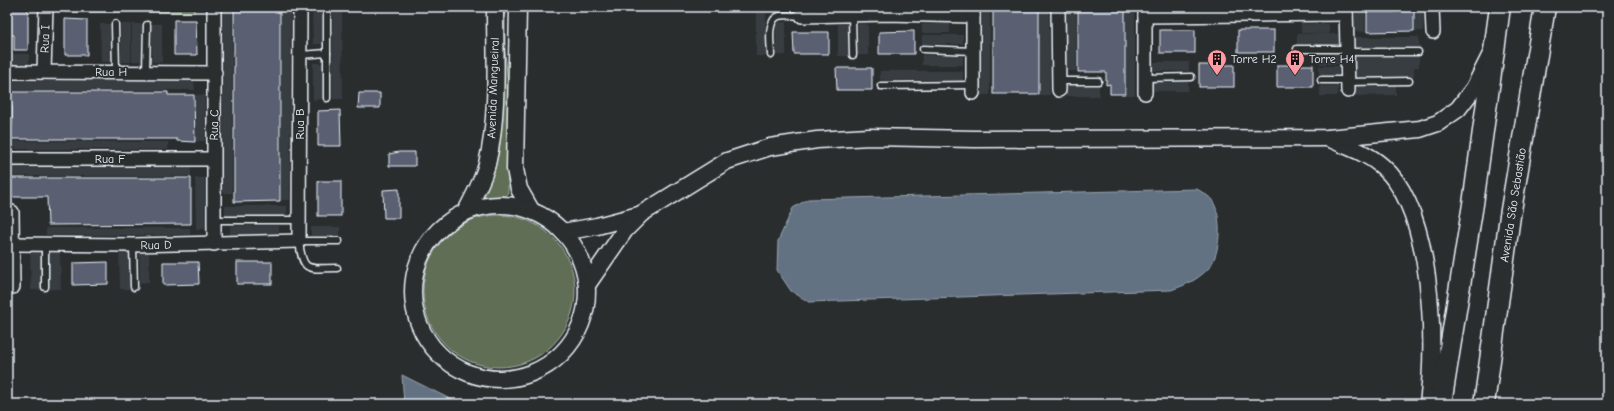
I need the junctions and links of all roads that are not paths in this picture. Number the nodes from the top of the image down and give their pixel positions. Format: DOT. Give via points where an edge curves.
graph roads {
  1 [pos="46,7"];
  2 [pos="214,7"];
  3 [pos="300,7"];
  4 [pos="495,7"];
  5 [pos="518,7"];
  6 [pos="1058,7"];
  7 [pos="1432,7"];
  8 [pos="1500,7"];
  9 [pos="1545,7"];
  10 [pos="802,11"];
  11 [pos="886,11"];
  12 [pos="1346,11"];
  13 [pos="973,12"];
  14 [pos="1145,12"];
  15 [pos="327,13"];
  16 [pos="852,16"];
  17 [pos="115,24"];
  18 [pos="147,25"];
  19 [pos="1432,32"];
  20 [pos="1494,48"];
  21 [pos="923,49"];
  22 [pos="1298,49"];
  23 [pos="974,51"];
  24 [pos="1347,51"];
  25 [pos="1418,52"];
  26 [pos="327,53"];
  27 [pos="300,55"];
  28 [pos="771,55"];
  29 [pos="853,55"];
  30 [pos="44,71"];
  31 [pos="116,71"];
  32 [pos="7,72"];
  33 [pos="146,72"];
  34 [pos="215,73"];
  35 [pos="1191,77"];
  36 [pos="1145,78"];
  37 [pos="1321,80"];
  38 [pos="1098,81"];
  39 [pos="1409,81"];
  40 [pos="1348,84"];
  41 [pos="1060,85"];
  42 [pos="881,86"];
  43 [pos="974,89"];
  44 [pos="1145,93"];
  45 [pos="328,98"];
  46 [pos="1328,138"];
  47 [pos="7,159"];
  48 [pos="214,159"];
  49 [pos="531,210"];
  50 [pos="466,211"];
  51 [pos="12,212"];
  52 [pos="641,214"];
  53 [pos="214,220"];
  54 [pos="300,220"];
  55 [pos="563,232"];
  56 [pos="299,241"];
  57 [pos="339,241"];
  58 [pos="13,244"];
  59 [pos="214,244"];
  60 [pos="45,245"];
  61 [pos="133,245"];
  62 [pos="337,268"];
  63 [pos="587,285"];
  64 [pos="13,286"];
  65 [pos="45,287"];
  66 [pos="134,287"];
  67 [pos="1428,404"];
  68 [pos="1441,404"];
  69 [pos="1484,404"];
  1 -- 30 [label="street, Rua I"];
  2 -- 34 [label="street, Rua C"];
  3 -- 27 [label="street, Rua B"];
  4 -- 50 [label="street, Avenida Mangueiral" via="494,121 487,165"];
  5 -- 49 [label="street, Avenida Mangueiral" via="515,169 519,189"];
  6 -- 41 [label="street"];
  7 -- 19 [label="street"];
  8 -- 20 [label="main road"];
  9 -- 69 [label="main road, Avenida São Sebastião" via="1510,216"];
  10 -- 16 [label="street"];
  10 -- 28 [label="lane" via="780,16 771,23"];
  11 -- 13 [label="street"];
  11 -- 16 [label="street"];
  12 -- 14 [label="street"];
  12 -- 24 [label="street"];
  13 -- 23 [label="street"];
  14 -- 36 [label="street"];
  15 -- 26 [label="lane"];
  16 -- 29 [label="lane"];
  17 -- 31 [label="lane"];
  18 -- 33 [label="lane"];
  20 -- 46 [label="street" via="1474,88 1449,117 1438,123 1420,128"];
  20 -- 68 [label="main road" via="1473,204"];
  21 -- 23 [label="lane"];
  22 -- 24 [label="lane"];
  23 -- 43 [label="street"];
  24 -- 25 [label="lane"];
  24 -- 40 [label="street"];
  26 -- 27 [label="lane"];
  26 -- 45 [label="lane"];
  27 -- 54 [label="street, Rua B"];
  30 -- 31 [label="street, Rua H"];
  30 -- 32 [label="street, Rua H"];
  31 -- 33 [label="street, Rua H"];
  33 -- 34 [label="street, Rua H"];
  34 -- 48 [label="street, Rua C"];
  35 -- 36 [label="lane"];
  36 -- 44 [label="street"];
  37 -- 40 [label="lane"];
  38 -- 41 [label="lane"];
  39 -- 40 [label="lane"];
  42 -- 43 [label="lane"];
  46 -- 52 [label="street" via="975,140 869,137 817,140 770,147 728,161"];
  46 -- 67 [label="street" via="1362,152 1383,166 1401,189 1412,214 1426,272 1431,312 1432,350"];
  47 -- 48 [label="street, Rua F"];
  48 -- 53 [label="street, Rua C"];
  49 -- 50 [label="street" via="509,205 487,205"];
  49 -- 55 [label="street" via="548,219"];
  50 -- 63 [label="street" via="441,227 422,250 413,278 413,308 424,336 442,359 455,367 468,374 497,380 526,376 552,363 573,342 585,315"];
  51 -- 58 [label="street"];
  52 -- 55 [label="street"];
  52 -- 63 [label="street" via="625,230"];
  53 -- 54 [label="lane"];
  53 -- 59 [label="street, Rua C"];
  54 -- 56 [label="street, Rua B"];
  55 -- 63 [label="street" via="580,256"];
  56 -- 57 [label="lane"];
  56 -- 59 [label="street, Rua D"];
  56 -- 62 [label="lane" via="301,258 309,268"];
  58 -- 60 [label="street, Rua D"];
  58 -- 64 [label="street"];
  59 -- 61 [label="street, Rua D"];
  60 -- 61 [label="street, Rua D"];
  60 -- 65 [label="lane"];
  61 -- 66 [label="lane"];
}
